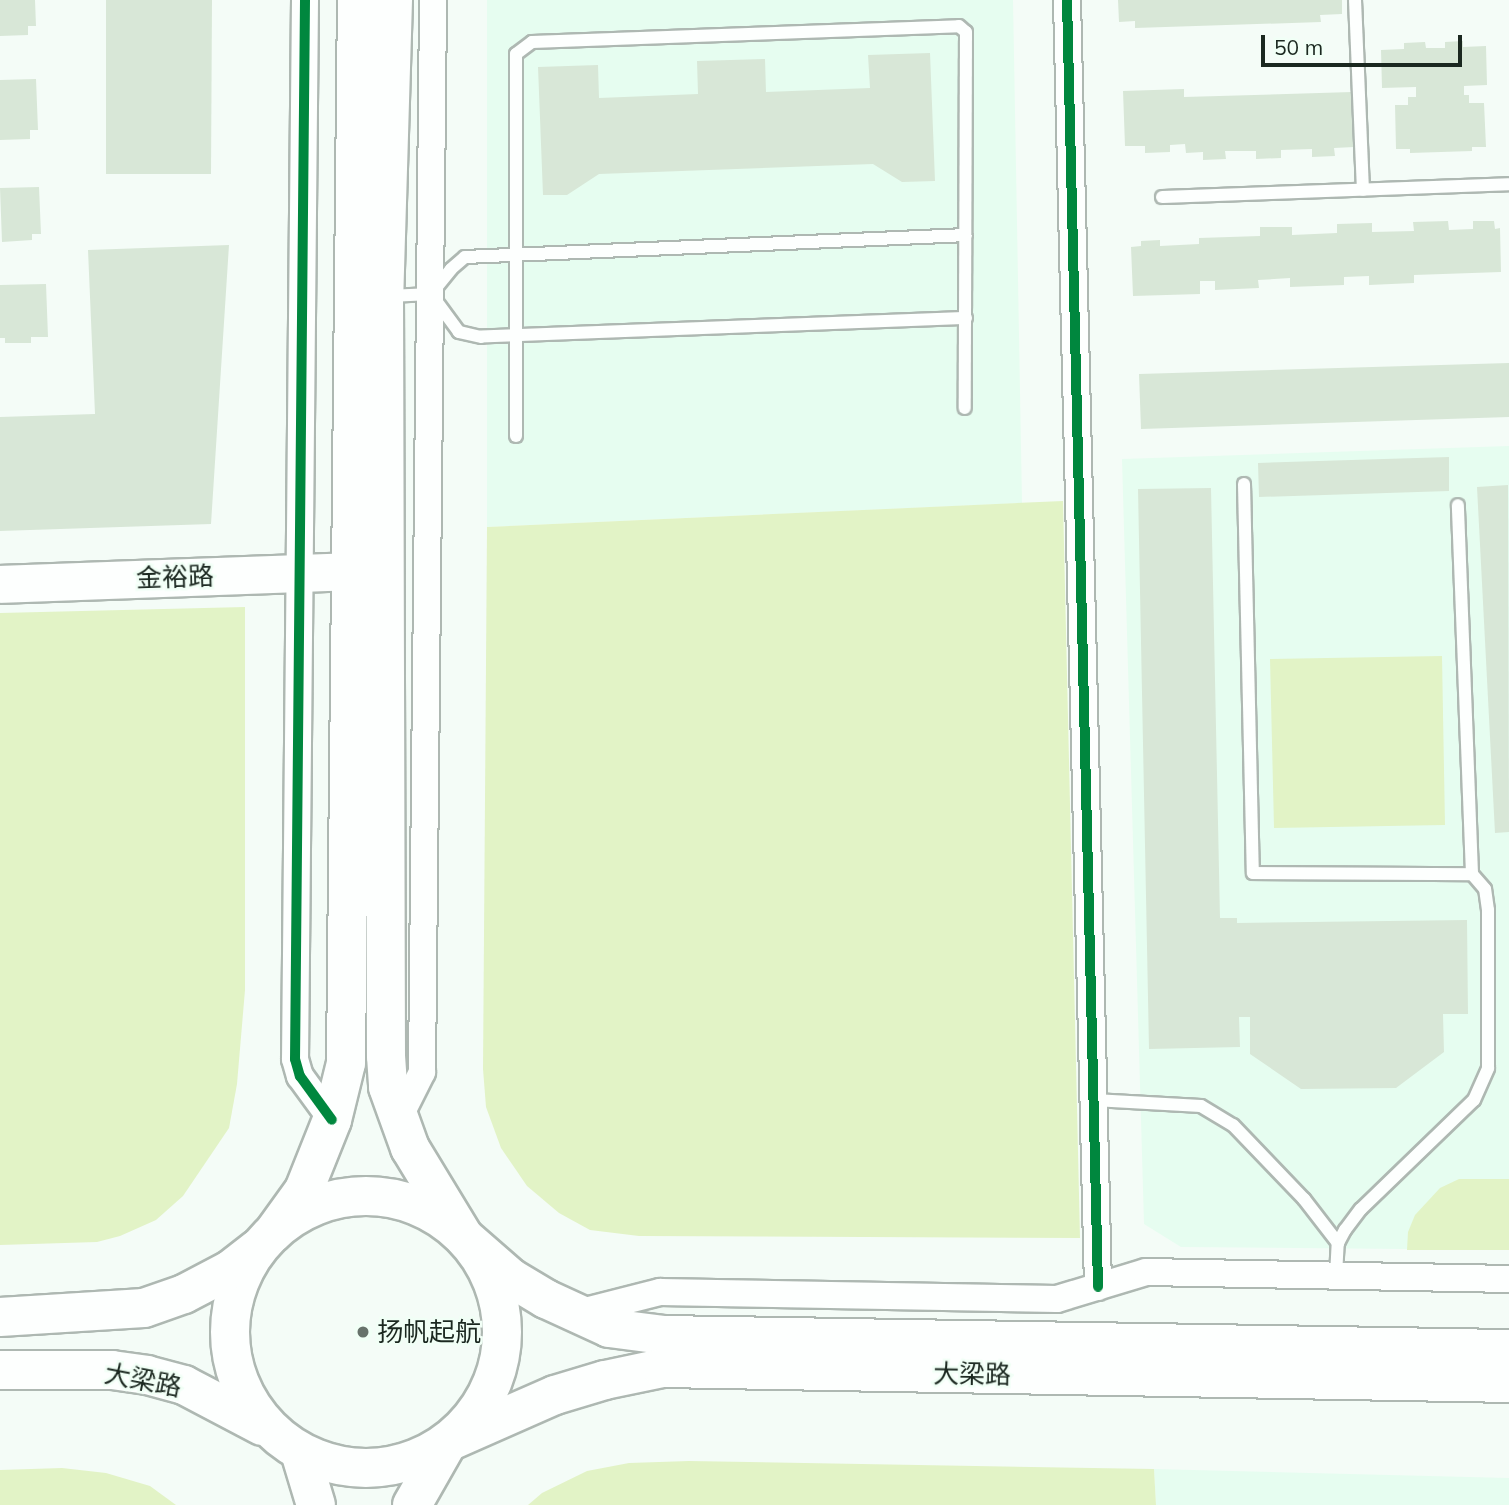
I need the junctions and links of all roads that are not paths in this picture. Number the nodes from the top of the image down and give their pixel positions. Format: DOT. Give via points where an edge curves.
graph roads {
  1 [pos="305,0"];
  2 [pos="357,0"];
  3 [pos="393,0"];
  4 [pos="433,0"];
  5 [pos="1067,0"];
  6 [pos="1355,0"];
  7 [pos="1509,184"];
  8 [pos="1363,190"];
  9 [pos="1162,197"];
  10 [pos="967,235"];
  11 [pos="516,252"];
  12 [pos="431,294"];
  13 [pos="384,296"];
  14 [pos="966,318"];
  15 [pos="516,336"];
  16 [pos="965,408"];
  17 [pos="516,436"];
  18 [pos="1244,484"];
  19 [pos="1458,505"];
  20 [pos="349,571"];
  21 [pos="302,573"];
  22 [pos="0,584"];
  23 [pos="1472,874"];
  24 [pos="1094,1100"];
  25 [pos="332,1120"];
  26 [pos="398,1120"];
  27 [pos="464,1237"];
  28 [pos="266,1241"];
  29 [pos="1338,1243"];
  30 [pos="1336,1276"];
  31 [pos="1509,1279"];
  32 [pos="1098,1287"];
  33 [pos="577,1313"];
  34 [pos="0,1317"];
  35 [pos="1509,1349"];
  36 [pos="0,1370"];
  37 [pos="1509,1383"];
  38 [pos="448,1442"];
  39 [pos="288,1443"];
  40 [pos="316,1505"];
  41 [pos="412,1505"];
  1 -- 21 [label="street"];
  2 -- 20 [label="main road"];
  3 -- 13 [label="main road"];
  4 -- 12 [label="street"];
  5 -- 24 [label="street"];
  6 -- 8 [label="lane"];
  7 -- 8 [label="lane"];
  8 -- 9 [label="lane"];
  10 -- 11 [label="lane"];
  10 -- 11 [label="lane" via="968,43 959,26 532,42 516,54"];
  10 -- 14 [label="lane"];
  11 -- 12 [label="lane" via="465,257"];
  11 -- 15 [label="lane"];
  12 -- 13 [label="lane"];
  12 -- 15 [label="lane" via="459,332"];
  12 -- 26 [label="street" via="422,1072"];
  13 -- 26 [label="main road" via="386,1056 388,1087"];
  14 -- 15 [label="lane"];
  14 -- 16 [label="lane"];
  15 -- 17 [label="lane"];
  18 -- 23 [label="lane" via="1253,873"];
  19 -- 23 [label="lane"];
  20 -- 21 [label="street, 金裕路"];
  20 -- 25 [label="main road" via="346,1063"];
  21 -- 22 [label="street, 金裕路"];
  21 -- 25 [label="street" via="295,1059 300,1076"];
  23 -- 29 [label="lane" via="1485,889 1488,910 1488,1068 1474,1100 1361,1209"];
  24 -- 29 [label="lane" via="1201,1106 1233,1125 1304,1199"];
  24 -- 32 [label="street"];
  25 -- 28 [label="main road" via="304,1190"];
  26 -- 27 [label="main road" via="419,1166"];
  27 -- 28 [label="main road" via="426,1210 370,1196 334,1199 312,1207"];
  27 -- 33 [label="main road, 大梁路" via="511,1278"];
  27 -- 38 [label="main road" via="493,1279 503,1330 498,1368 483,1405"];
  28 -- 34 [label="main road" via="230,1270 144,1308"];
  28 -- 39 [label="main road" via="236,1291 229,1337 239,1383 249,1404"];
  29 -- 30 [label="lane"];
  30 -- 31 [label="street"];
  30 -- 32 [label="street" via="1146,1272"];
  32 -- 33 [label="street" via="1057,1299 660,1292"];
  33 -- 35 [label="main road, 大梁路" via="609,1328 663,1335"];
  36 -- 39 [label="main road, 大梁路" via="47,1368 147,1375 184,1385"];
  37 -- 38 [label="main road, 大梁路" via="662,1368 555,1395"];
  38 -- 39 [label="main road, 大梁路" via="429,1454 386,1468 342,1467"];
  38 -- 41 [label="main road"];
  39 -- 40 [label="main road"];
}
